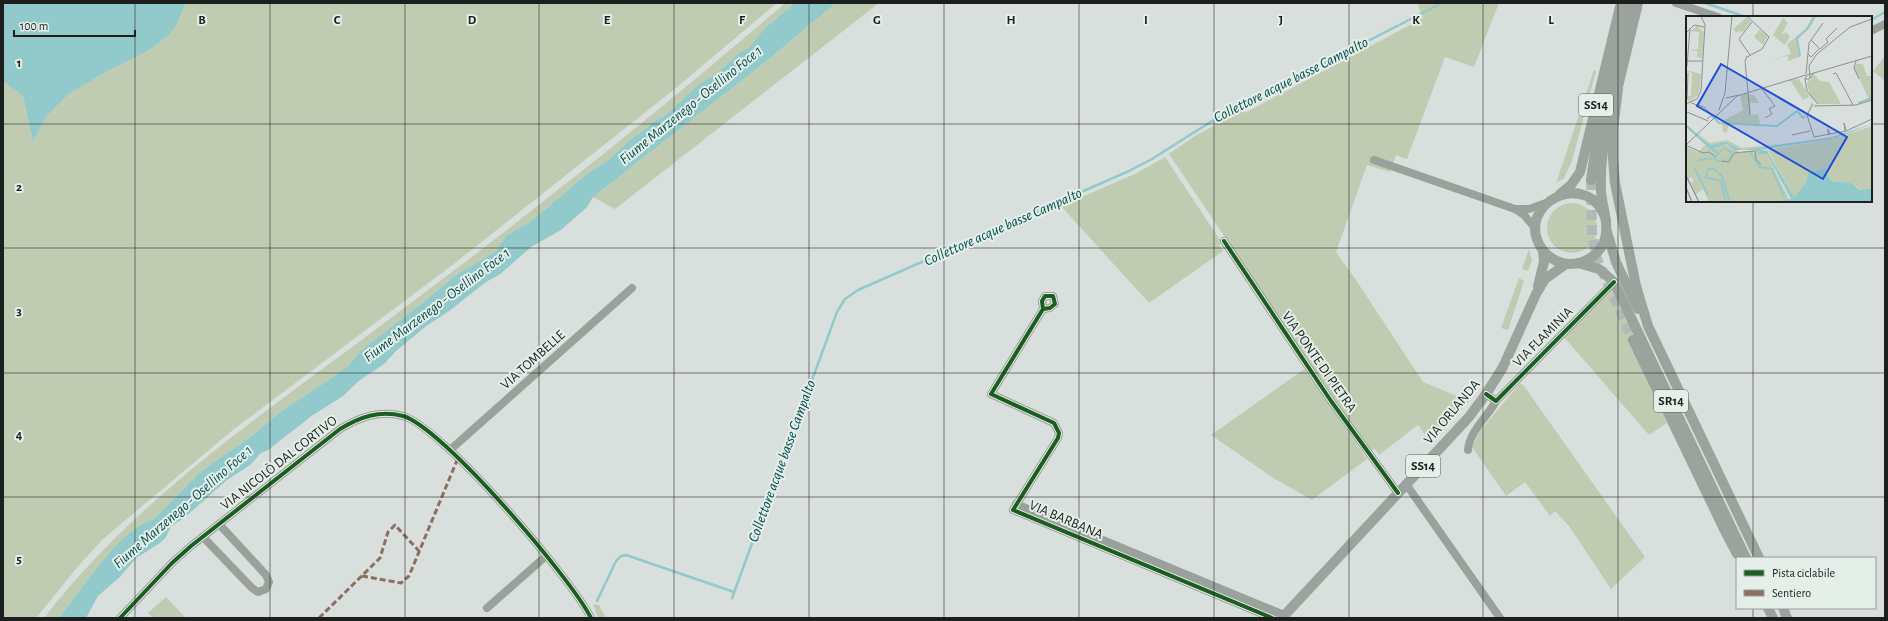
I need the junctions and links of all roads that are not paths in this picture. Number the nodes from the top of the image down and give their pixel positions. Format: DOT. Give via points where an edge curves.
graph roads {
  1 [pos="1621,3"];
  2 [pos="1629,3"];
  3 [pos="1638,3"];
  4 [pos="1676,3"];
  5 [pos="1715,16"];
  6 [pos="1885,24"];
  7 [pos="1872,30"];
  8 [pos="1618,89"];
  9 [pos="1374,160"];
  10 [pos="1591,180"];
  11 [pos="1555,197"];
  12 [pos="1546,203"];
  13 [pos="1515,209"];
  14 [pos="1606,220"];
  15 [pos="1536,229"];
  16 [pos="1606,232"];
  17 [pos="1224,242"];
  18 [pos="1543,250"];
  19 [pos="1578,263"];
  20 [pos="1566,264"];
  21 [pos="1614,282"];
  22 [pos="632,288"];
  23 [pos="1536,294"];
  24 [pos="1043,309"];
  25 [pos="1648,326"];
  26 [pos="1633,340"];
  27 [pos="1486,394"];
  28 [pos="1496,401"];
  29 [pos="450,450"];
  30 [pos="1468,450"];
  31 [pos="1406,484"];
  32 [pos="1398,493"];
  33 [pos="1016,504"];
  34 [pos="219,524"];
  35 [pos="203,537"];
  36 [pos="546,556"];
  37 [pos="1739,557"];
  38 [pos="1746,557"];
  39 [pos="1759,557"];
  40 [pos="486,608"];
  41 [pos="1283,617"];
  42 [pos="120,618"];
  43 [pos="591,618"];
  44 [pos="1272,618"];
  45 [pos="1500,618"];
  1 -- 11 [label="main road, SS14" via="1580,172 1569,188"];
  2 -- 10 [label="main road" via="1598,131"];
  3 -- 8 [label="main road, SS14"];
  4 -- 5 [label="street"];
  6 -- 7 [label="street"];
  8 -- 14 [label="main road, SS14" via="1605,134 1602,158 1601,192"];
  8 -- 25 [label="main road, SR14" via="1613,160 1615,184 1636,286"];
  9 -- 13 [label="street"];
  11 -- 12 [label="main road, SS14"];
  11 -- 14 [label="main road, SS14" via="1566,193 1584,195 1598,206"];
  12 -- 13 [label="street" via="1529,209"];
  12 -- 15 [label="main road" via="1540,212"];
  13 -- 15 [label="street"];
  14 -- 16 [label="main road, SS14"];
  15 -- 18 [label="main road, SS14"];
  16 -- 19 [label="main road, SS14" via="1604,243 1597,252"];
  16 -- 25 [label="main road, SR14" via="1616,262 1642,319"];
  17 -- 32 [label="street, VIA PONTE DI PIETRA" via="1331,401"];
  18 -- 20 [label="main road" via="1551,258"];
  18 -- 23 [label="main road, VIA ORLANDA / SS14" via="1544,262"];
  19 -- 20 [label="main road, SS14"];
  19 -- 21 [label="main road, SR14" via="1599,269"];
  20 -- 23 [label="main road, VIA ORLANDA / SS14" via="1546,279"];
  21 -- 28 [label="street, VIA FLAMINIA"];
  21 -- 38 [label="main road, SR14"];
  22 -- 29 [label="street, VIA TOMBELLE"];
  23 -- 27 [label="main road, VIA ORLANDA / SS14" via="1503,367"];
  24 -- 33 [label="street, VIA BARBANA" via="991,394 1054,423 1059,433"];
  25 -- 39 [label="main road, SR14"];
  26 -- 37 [label="main road, SR14"];
  27 -- 28 [label="street"];
  27 -- 31 [label="main road, VIA ORLANDA / SS14"];
  28 -- 30 [label="street, VIA FLAMINIA" via="1471,437"];
  29 -- 34 [label="street, VIA NICOLÒ DAL CORTIVO" via="419,423 404,416 388,413 356,419 340,428"];
  29 -- 36 [label="street, VIA NICOLÒ DAL CORTIVO"];
  31 -- 32 [label="main road, VIA ORLANDA / SS14"];
  31 -- 45 [label="street"];
  32 -- 41 [label="main road, VIA ORLANDA / SS14"];
  33 -- 41 [label="street"];
  33 -- 44 [label="street, VIA BARBANA" via="1012,510"];
  34 -- 35 [label="street, VIA NICOLÒ DAL CORTIVO"];
  34 -- 35 [label="street" via="266,575 269,582 266,589 258,592 252,588"];
  35 -- 42 [label="street, VIA NICOLÒ DAL CORTIVO" via="172,563"];
  36 -- 40 [label="street"];
  36 -- 43 [label="street, VIA NICOLÒ DAL CORTIVO" via="579,598"];
}
